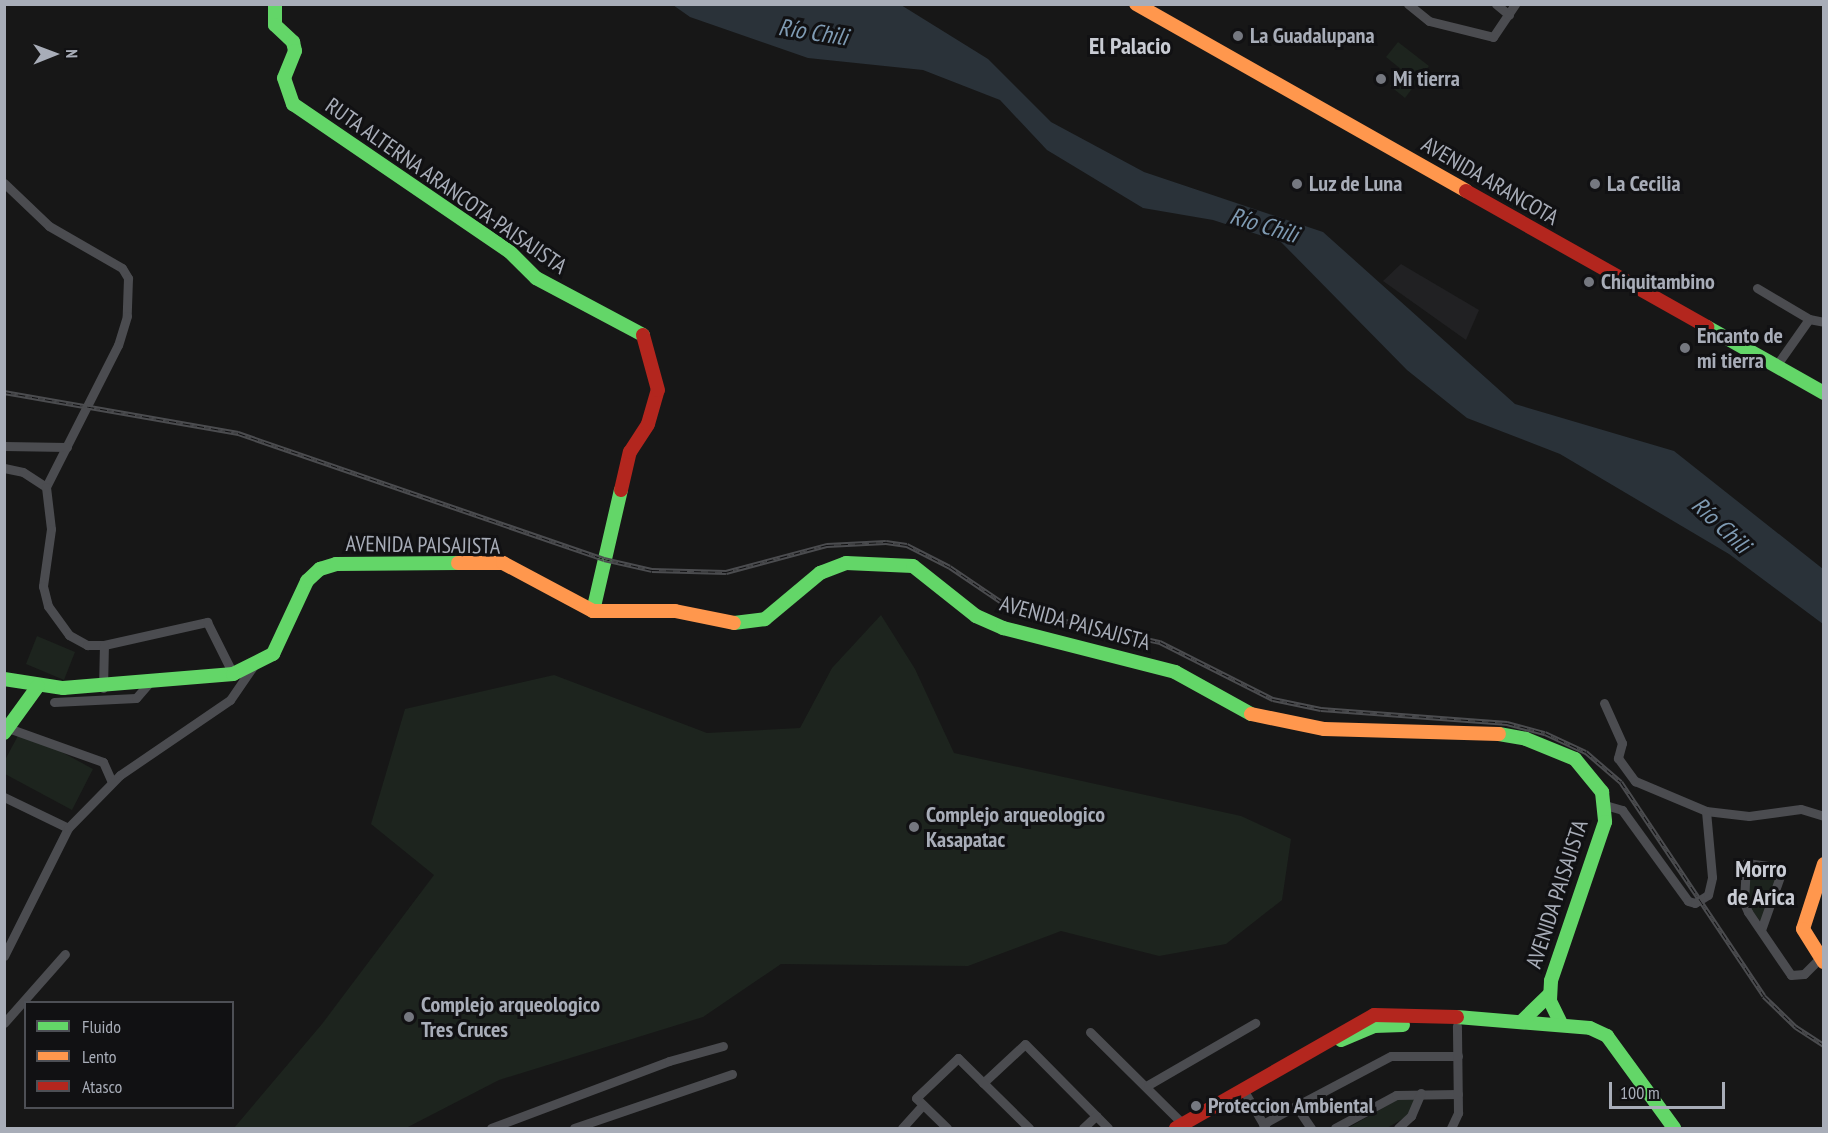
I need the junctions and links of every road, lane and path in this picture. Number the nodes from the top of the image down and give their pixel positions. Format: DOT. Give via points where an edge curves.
graph roads {
  1 [pos="275,4"];
  2 [pos="1137,4"];
  3 [pos="1408,4"];
  4 [pos="1496,4"];
  5 [pos="1515,4"];
  6 [pos="1509,15"];
  7 [pos="4,183"];
  8 [pos="1757,288"];
  9 [pos="1809,319"];
  10 [pos="1824,322"];
  11 [pos="1776,366"];
  12 [pos="1824,393"];
  13 [pos="4,446"];
  14 [pos="67,447"];
  15 [pos="4,468"];
  16 [pos="46,487"];
  17 [pos="593,611"];
  18 [pos="104,645"];
  19 [pos="254,665"];
  20 [pos="232,674"];
  21 [pos="4,680"];
  22 [pos="38,686"];
  23 [pos="103,692"];
  24 [pos="54,702"];
  25 [pos="1604,703"];
  26 [pos="21,708"];
  27 [pos="7,730"];
  28 [pos="112,782"];
  29 [pos="4,796"];
  30 [pos="1605,805"];
  31 [pos="1706,811"];
  32 [pos="1824,816"];
  33 [pos="68,828"];
  34 [pos="1824,864"];
  35 [pos="1761,930"];
  36 [pos="64,954"];
  37 [pos="4,956"];
  38 [pos="1822,960"];
  39 [pos="1549,995"];
  40 [pos="1525,1020"];
  41 [pos="4,1023"];
  42 [pos="1255,1023"];
  43 [pos="1561,1024"];
  44 [pos="1457,1026"];
  45 [pos="1090,1032"];
  46 [pos="723,1046"];
  47 [pos="1458,1056"];
  48 [pos="732,1074"];
  49 [pos="983,1083"];
  50 [pos="1148,1085"];
  51 [pos="1245,1093"];
  52 [pos="1421,1093"];
  53 [pos="1458,1094"];
  54 [pos="919,1101"];
  55 [pos="1296,1106"];
  56 [pos="1096,1116"];
  57 [pos="1265,1126"];
  58 [pos="1185,1127"];
  59 [pos="491,1128"];
  60 [pos="574,1128"];
  61 [pos="902,1128"];
  62 [pos="947,1128"];
  63 [pos="1029,1128"];
  64 [pos="1083,1128"];
  65 [pos="1108,1128"];
  66 [pos="1311,1128"];
  67 [pos="1335,1128"];
  68 [pos="1398,1128"];
  69 [pos="1451,1128"];
  70 [pos="1674,1128"];
  1 -- 17 [label="main road, RUTA ALTERNA ARANCOTA-PAISAJISTA" via="275,25 294,42 295,51 284,78 293,104 510,252 536,278 635,328 645,338 658,390 648,424 630,452"];
  2 -- 11 [label="main road, AVENIDA ARANCOTA"];
  3 -- 6 [label="street" via="1429,21 1493,37"];
  4 -- 6 [label="street"];
  5 -- 6 [label="street"];
  7 -- 14 [label="street" via="49,226 122,268 128,279 127,316 118,345"];
  8 -- 9 [label="street"];
  9 -- 10 [label="street"];
  9 -- 11 [label="street"];
  11 -- 12 [label="main road, AVENIDA ARANCOTA"];
  13 -- 14 [label="street"];
  14 -- 16 [label="street"];
  15 -- 16 [label="street" via="23,472"];
  16 -- 18 [label="street" via="51,529 43,586 48,606 69,636 87,645"];
  17 -- 19 [label="main road, AVENIDA PAISAJISTA" via="565,600 503,564 336,564 320,569 307,581 273,654"];
  17 -- 30 [label="main road, AVENIDA PAISAJISTA" via="675,611 741,624 765,618 820,573 846,562 914,566 976,616 1004,628 1175,672 1240,712 1324,729 1483,731 1559,750 1587,768"];
  18 -- 20 [label="street" via="207,622"];
  18 -- 23 [label="street"];
  19 -- 20 [label="main road, AVENIDA PAISAJISTA"];
  19 -- 28 [label="street" via="230,700"];
  20 -- 23 [label="main road, AVENIDA PAISAJISTA" via="151,681"];
  21 -- 22 [label="main road, AVENIDA PAISAJISTA"];
  21 -- 26 [label="main road" via="14,688"];
  22 -- 23 [label="main road, AVENIDA PAISAJISTA"];
  22 -- 26 [label="main road"];
  23 -- 24 [label="street"];
  25 -- 31 [label="street" via="1622,743 1618,758 1635,781"];
  26 -- 27 [label="main road"];
  27 -- 28 [label="street" via="103,762"];
  28 -- 33 [label="street"];
  29 -- 33 [label="street"];
  30 -- 31 [label="street" via="1622,810 1688,901 1695,903 1708,896 1712,877"];
  30 -- 39 [label="main road, AVENIDA PAISAJISTA" via="1601,836"];
  31 -- 32 [label="street" via="1749,816 1801,809"];
  33 -- 37 [label="street"];
  34 -- 38 [label="main road" via="1803,929"];
  35 -- 35 [label="street" via="1783,868 1746,863 1744,903"];
  35 -- 38 [label="street" via="1791,975 1803,974"];
  36 -- 41 [label="street"];
  39 -- 40 [label="main road, AVENIDA PAISAJISTA"];
  39 -- 43 [label="main road, AVENIDA PAISAJISTA"];
  40 -- 43 [label="main road"];
  40 -- 44 [label="main road" via="1513,1025"];
  40 -- 51 [label="main road" via="1374,1015 1355,1022"];
  42 -- 50 [label="street"];
  43 -- 70 [label="main road" via="1607,1036"];
  44 -- 47 [label="street"];
  44 -- 51 [label="main road" via="1374,1026 1352,1034"];
  45 -- 50 [label="street"];
  46 -- 59 [label="street" via="669,1061"];
  47 -- 53 [label="street"];
  47 -- 55 [label="street" via="1391,1056"];
  48 -- 60 [label="street"];
  49 -- 54 [label="street" via="958,1058"];
  49 -- 56 [label="street" via="1025,1044"];
  49 -- 63 [label="street"];
  50 -- 58 [label="street"];
  51 -- 57 [label="street"];
  51 -- 58 [label="main road"];
  52 -- 53 [label="street"];
  52 -- 67 [label="street" via="1396,1095"];
  52 -- 68 [label="street" via="1411,1116"];
  53 -- 69 [label="street" via="1458,1113"];
  54 -- 61 [label="street"];
  54 -- 62 [label="street"];
  55 -- 57 [label="street"];
  55 -- 66 [label="street"];
  56 -- 64 [label="street"];
  56 -- 65 [label="street"];
}
